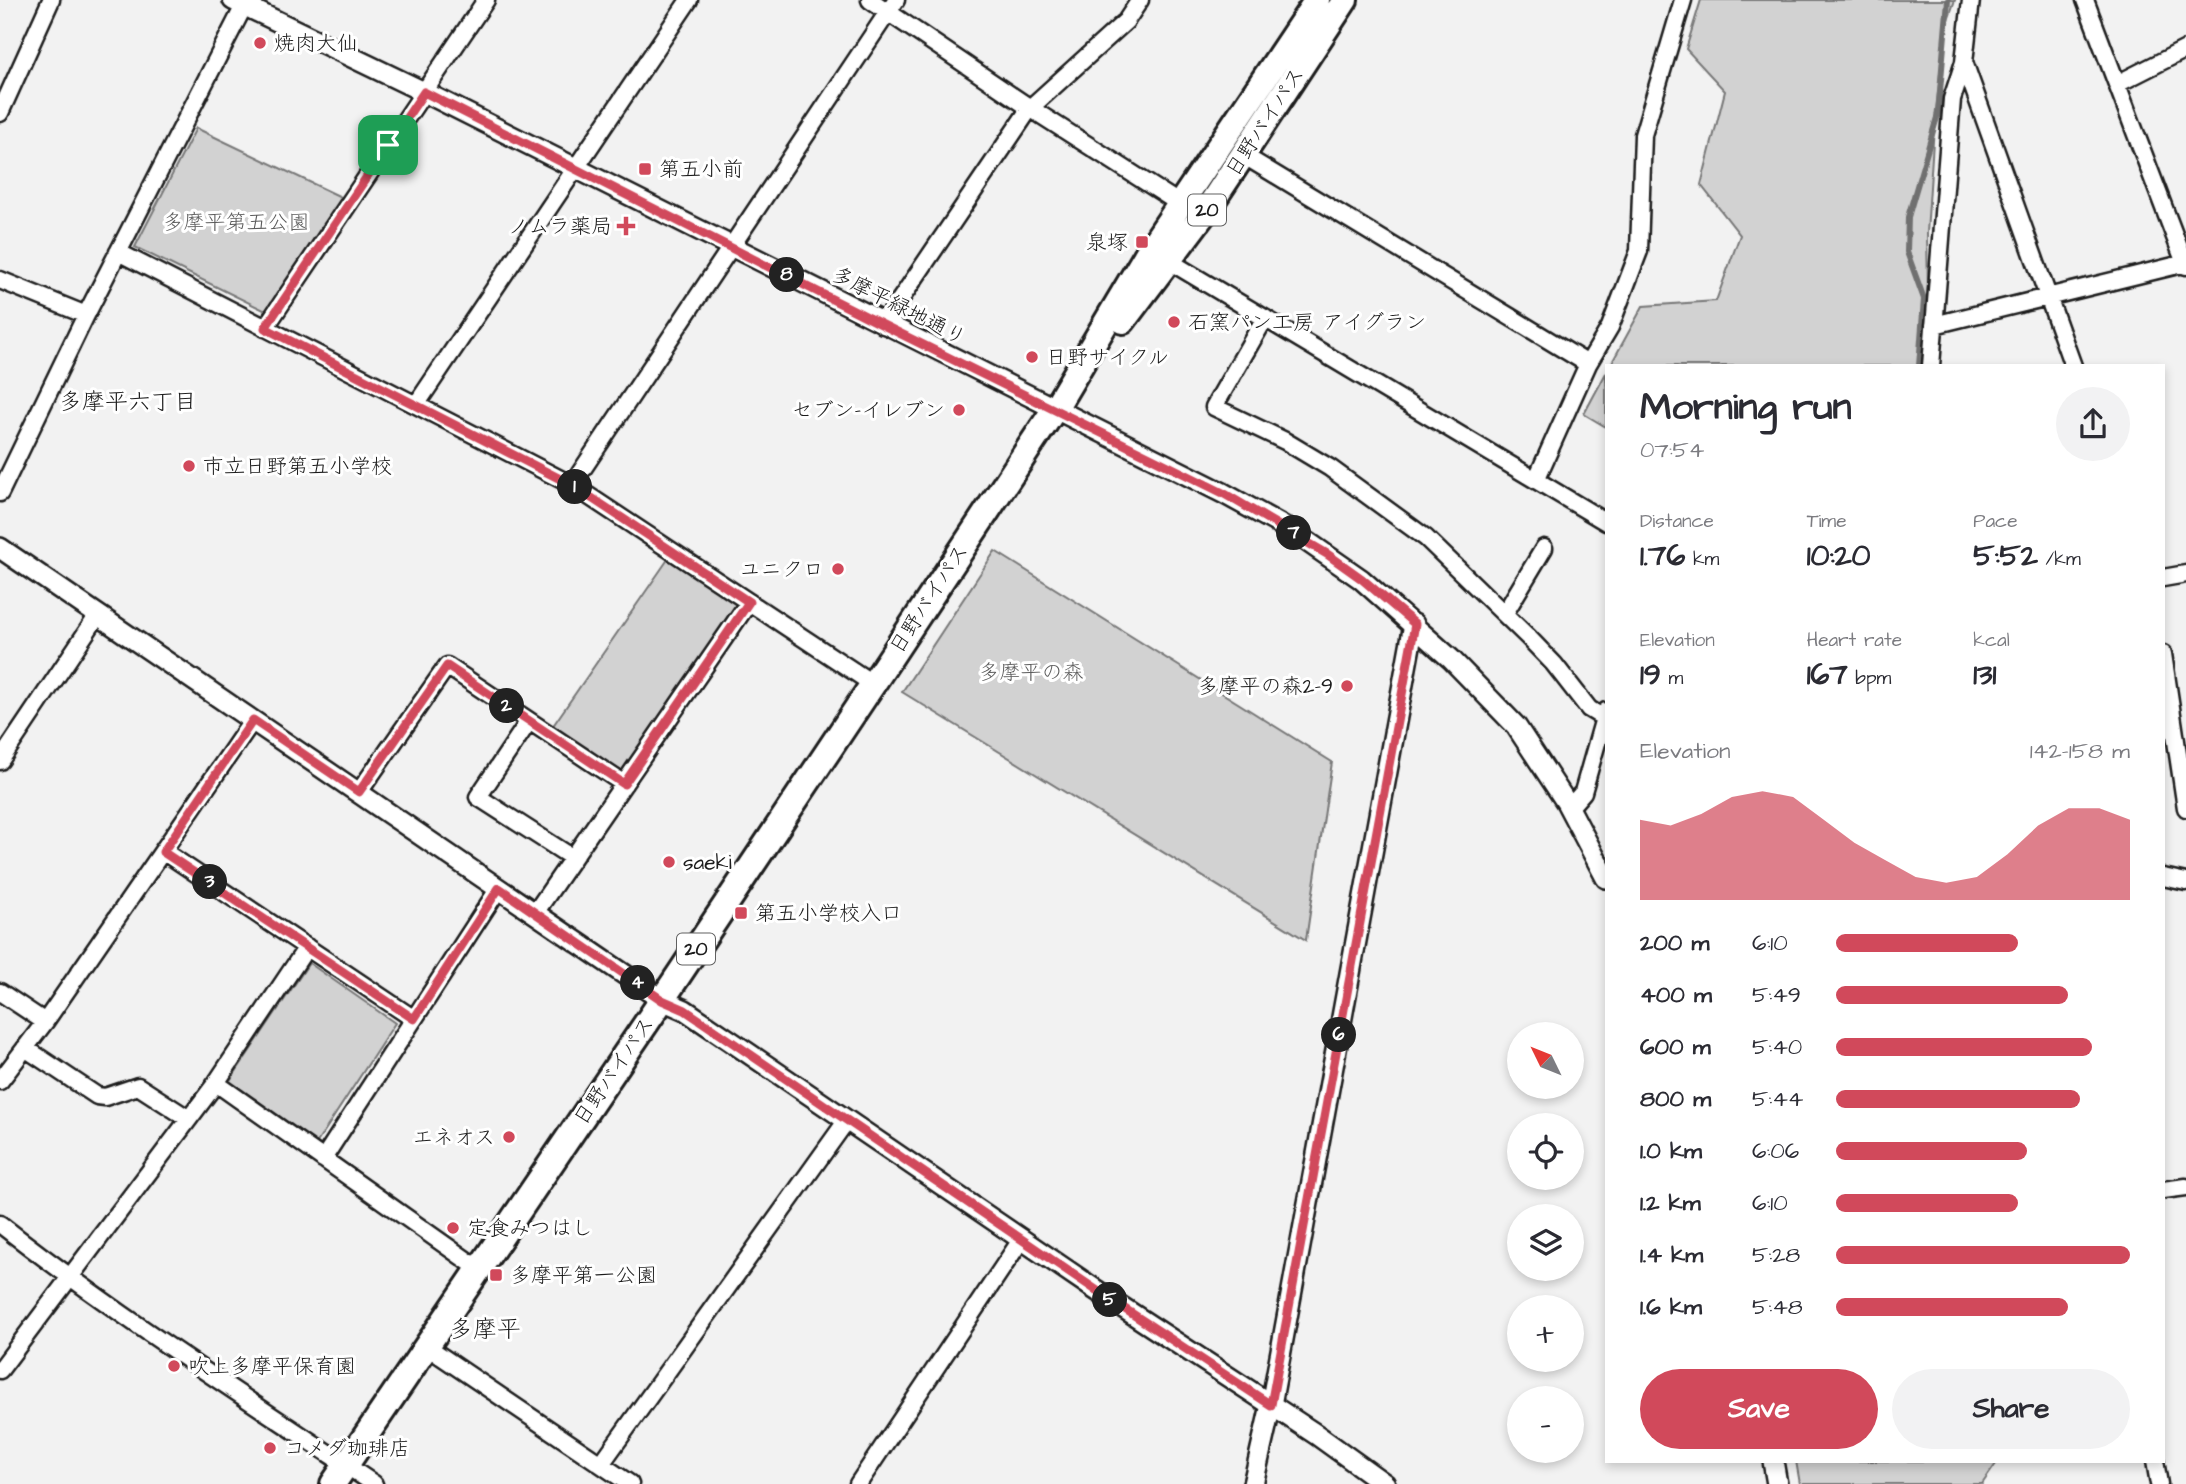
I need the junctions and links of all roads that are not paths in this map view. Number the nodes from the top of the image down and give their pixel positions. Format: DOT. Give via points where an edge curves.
graph roads {
  1 [pos="51,0"];
  2 [pos="486,0"];
  3 [pos="689,0"];
  4 [pos="870,0"];
  5 [pos="1140,0"];
  6 [pos="1317,0"];
  7 [pos="1345,0"];
  8 [pos="1683,0"];
  9 [pos="1971,0"];
  10 [pos="2085,0"];
  11 [pos="241,2"];
  12 [pos="892,6"];
  13 [pos="2186,49"];
  14 [pos="1964,62"];
  15 [pos="2117,84"];
  16 [pos="424,92"];
  17 [pos="1030,108"];
  18 [pos="0,113"];
  19 [pos="1242,155"];
  20 [pos="576,169"];
  21 [pos="1180,204"];
  22 [pos="730,247"];
  23 [pos="118,252"];
  24 [pos="1168,261"];
  25 [pos="2186,264"];
  26 [pos="0,280"];
  27 [pos="2048,298"];
  28 [pos="86,315"];
  29 [pos="1265,318"];
  30 [pos="883,325"];
  31 [pos="1934,325"];
  32 [pos="265,328"];
  33 [pos="1587,364"];
  34 [pos="1931,364"];
  35 [pos="2072,364"];
  36 [pos="416,405"];
  37 [pos="1054,410"];
  38 [pos="1536,480"];
  39 [pos="572,485"];
  40 [pos="0,493"];
  41 [pos="1605,521"];
  42 [pos="0,548"];
  43 [pos="1544,548"];
  44 [pos="2186,574"];
  45 [pos="2165,578"];
  46 [pos="749,602"];
  47 [pos="1505,613"];
  48 [pos="98,615"];
  49 [pos="1415,624"];
  50 [pos="2165,667"];
  51 [pos="873,684"];
  52 [pos="1605,714"];
  53 [pos="253,720"];
  54 [pos="529,721"];
  55 [pos="0,761"];
  56 [pos="624,784"];
  57 [pos="359,792"];
  58 [pos="1569,808"];
  59 [pos="2186,808"];
  60 [pos="163,852"];
  61 [pos="573,858"];
  62 [pos="1605,876"];
  63 [pos="2165,877"];
  64 [pos="2186,882"];
  65 [pos="499,888"];
  66 [pos="535,914"];
  67 [pos="307,947"];
  68 [pos="0,992"];
  69 [pos="662,1000"];
  70 [pos="414,1019"];
  71 [pos="45,1022"];
  72 [pos="25,1048"];
  73 [pos="0,1081"];
  74 [pos="216,1083"];
  75 [pos="189,1119"];
  76 [pos="848,1121"];
  77 [pos="323,1159"];
  78 [pos="2186,1187"];
  79 [pos="2165,1190"];
  80 [pos="0,1224"];
  81 [pos="1021,1240"];
  82 [pos="479,1269"];
  83 [pos="69,1278"];
  84 [pos="426,1346"];
  85 [pos="0,1370"];
  86 [pos="1271,1405"];
  87 [pos="1773,1463"];
  88 [pos="2155,1463"];
  89 [pos="601,1464"];
  90 [pos="340,1475"];
  91 [pos="374,1484"];
  92 [pos="630,1484"];
  93 [pos="858,1484"];
  94 [pos="1253,1484"];
  95 [pos="1385,1484"];
  96 [pos="1777,1484"];
  97 [pos="2159,1484"];
  1 -- 18 [label="street"];
  2 -- 16 [label="street"];
  3 -- 20 [label="street"];
  4 -- 12 [label="street"];
  5 -- 17 [label="street" via="1126,21"];
  6 -- 21 [label="highway, 日野バイパス / 20"];
  7 -- 19 [label="highway, 日野バイパス / 20"];
  8 -- 33 [label="street" via="1643,135 1639,251 1611,327"];
  9 -- 14 [label="street"];
  10 -- 15 [label="street"];
  11 -- 16 [label="street, 多摩平緑地通り"];
  11 -- 23 [label="street"];
  12 -- 17 [label="street"];
  12 -- 22 [label="street"];
  13 -- 15 [label="street"];
  14 -- 27 [label="street"];
  14 -- 31 [label="street" via="1951,99"];
  15 -- 25 [label="street"];
  16 -- 20 [label="street, 多摩平緑地通り"];
  16 -- 32 [label="street"];
  17 -- 21 [label="street"];
  17 -- 30 [label="street"];
  19 -- 24 [label="highway, 日野バイパス / 20"];
  19 -- 33 [label="street"];
  20 -- 22 [label="street, 多摩平緑地通り"];
  20 -- 36 [label="street"];
  21 -- 37 [label="highway, 日野バイパス / 20"];
  22 -- 30 [label="street, 多摩平緑地通り"];
  22 -- 39 [label="street"];
  23 -- 28 [label="street"];
  23 -- 32 [label="street"];
  24 -- 29 [label="street"];
  24 -- 37 [label="highway, 日野バイパス / 20"];
  25 -- 27 [label="street"];
  26 -- 28 [label="street"];
  27 -- 31 [label="street"];
  27 -- 35 [label="street"];
  28 -- 40 [label="street"];
  29 -- 38 [label="street"];
  29 -- 47 [label="street" via="1214,407 1285,441 1376,500 1426,538"];
  30 -- 37 [label="street, 多摩平緑地通り"];
  31 -- 34 [label="street"];
  32 -- 36 [label="street"];
  33 -- 38 [label="street"];
  36 -- 39 [label="street"];
  37 -- 49 [label="street, 多摩平緑地通り" via="1292,531 1362,579"];
  37 -- 51 [label="highway, 日野バイパス / 20"];
  38 -- 41 [label="street"];
  39 -- 46 [label="street"];
  42 -- 48 [label="street"];
  43 -- 47 [label="street"];
  44 -- 45 [label="street"];
  46 -- 51 [label="street"];
  46 -- 56 [label="street"];
  47 -- 52 [label="street" via="1590,709"];
  48 -- 53 [label="street"];
  48 -- 55 [label="street"];
  49 -- 58 [label="street, 多摩平緑地通り" via="1516,726"];
  49 -- 86 [label="street"];
  50 -- 59 [label="street"];
  51 -- 69 [label="highway, 日野バイパス / 20"];
  52 -- 58 [label="street" via="1583,792"];
  53 -- 57 [label="street"];
  53 -- 60 [label="street"];
  54 -- 56 [label="street"];
  54 -- 57 [label="street" via="447,666"];
  54 -- 61 [label="street" via="478,797"];
  56 -- 61 [label="street"];
  57 -- 65 [label="street"];
  58 -- 62 [label="street, 多摩平緑地通り"];
  60 -- 67 [label="street"];
  60 -- 71 [label="street"];
  61 -- 66 [label="street"];
  63 -- 64 [label="street"];
  65 -- 66 [label="street"];
  65 -- 70 [label="street"];
  66 -- 69 [label="street"];
  67 -- 70 [label="street"];
  67 -- 74 [label="street"];
  68 -- 71 [label="street"];
  69 -- 76 [label="street" via="685,1010"];
  69 -- 82 [label="highway, 日野バイパス / 20"];
  70 -- 77 [label="street"];
  71 -- 72 [label="street"];
  72 -- 73 [label="street"];
  72 -- 75 [label="street" via="97,1096 138,1086"];
  74 -- 75 [label="street"];
  74 -- 77 [label="street"];
  75 -- 83 [label="street"];
  76 -- 81 [label="street"];
  76 -- 89 [label="street"];
  77 -- 82 [label="street"];
  78 -- 79 [label="street"];
  80 -- 83 [label="street"];
  81 -- 86 [label="street"];
  81 -- 93 [label="street"];
  82 -- 84 [label="highway, 日野バイパス / 20"];
  83 -- 85 [label="street"];
  83 -- 90 [label="street"];
  84 -- 89 [label="street"];
  84 -- 90 [label="highway, 日野バイパス / 20"];
  86 -- 94 [label="street"];
  86 -- 95 [label="street"];
  87 -- 96 [label="street"];
  88 -- 97 [label="street"];
  89 -- 92 [label="street"];
  90 -- 91 [label="street"];
}
